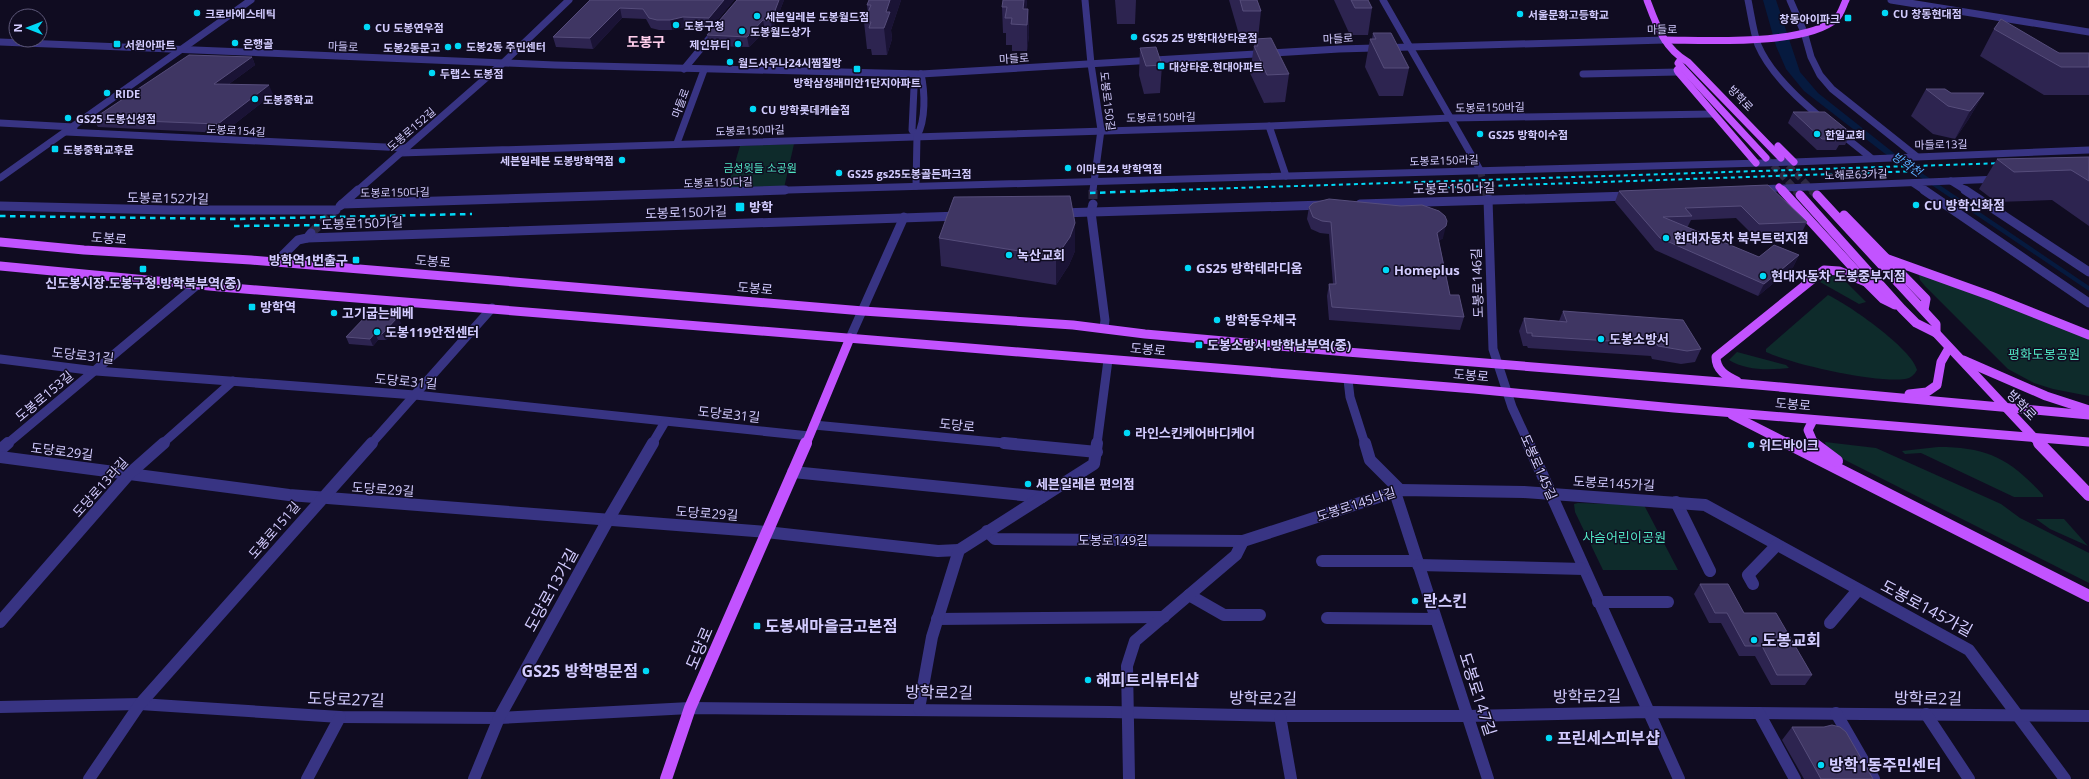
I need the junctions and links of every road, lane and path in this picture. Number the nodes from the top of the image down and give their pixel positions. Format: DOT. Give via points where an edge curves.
graph roads {
  1 [pos="251,0"];
  2 [pos="569,0"];
  3 [pos="1084,0"];
  4 [pos="1383,0"];
  5 [pos="1647,0"];
  6 [pos="1748,0"];
  7 [pos="1790,0"];
  8 [pos="1846,0"];
  9 [pos="1891,0"];
  10 [pos="721,23"];
  11 [pos="2037,24"];
  12 [pos="2089,29"];
  13 [pos="2089,32"];
  14 [pos="1801,33"];
  15 [pos="2089,36"];
  16 [pos="1756,38"];
  17 [pos="1665,40"];
  18 [pos="0,42"];
  19 [pos="1409,46"];
  20 [pos="181,50"];
  21 [pos="503,63"];
  22 [pos="1091,64"];
  23 [pos="1680,66"];
  24 [pos="684,69"];
  25 [pos="1695,69"];
  26 [pos="704,70"];
  27 [pos="921,74"];
  28 [pos="1584,74"];
  29 [pos="1712,114"];
  30 [pos="1451,118"];
  31 [pos="0,123"];
  32 [pos="1269,126"];
  33 [pos="74,127"];
  34 [pos="1101,130"];
  35 [pos="66,132"];
  36 [pos="917,136"];
  37 [pos="677,143"];
  38 [pos="2089,150"];
  39 [pos="403,151"];
  40 [pos="1913,156"];
  41 [pos="1766,158"];
  42 [pos="1781,158"];
  43 [pos="1871,158"];
  44 [pos="1794,162"];
  45 [pos="1756,163"];
  46 [pos="1480,170"];
  47 [pos="1286,176"];
  48 [pos="0,178"];
  49 [pos="2006,179"];
  50 [pos="1949,181"];
  51 [pos="1917,182"];
  52 [pos="916,186"];
  53 [pos="1094,186"];
  54 [pos="1779,187"];
  55 [pos="1748,190"];
  56 [pos="1817,191"];
  57 [pos="1800,195"];
  58 [pos="1639,196"];
  59 [pos="1488,199"];
  60 [pos="1347,204"];
  61 [pos="1331,205"];
  62 [pos="0,206"];
  63 [pos="1092,208"];
  64 [pos="338,209"];
  65 [pos="1053,214"];
  66 [pos="968,216"];
  67 [pos="904,217"];
  68 [pos="0,242"];
  69 [pos="1888,259"];
  70 [pos="275,263"];
  71 [pos="0,266"];
  72 [pos="2089,272"];
  73 [pos="1866,282"];
  74 [pos="197,285"];
  75 [pos="2089,303"];
  76 [pos="492,308"];
  77 [pos="1902,309"];
  78 [pos="1924,310"];
  79 [pos="863,311"];
  80 [pos="1104,328"];
  81 [pos="1936,333"];
  82 [pos="2089,335"];
  83 [pos="850,338"];
  84 [pos="1949,348"];
  85 [pos="1958,358"];
  86 [pos="0,359"];
  87 [pos="1108,360"];
  88 [pos="1498,365"];
  89 [pos="96,371"];
  90 [pos="1348,380"];
  91 [pos="233,381"];
  92 [pos="1746,384"];
  93 [pos="1507,392"];
  94 [pos="415,396"];
  95 [pos="1879,396"];
  96 [pos="2004,407"];
  97 [pos="2089,410"];
  98 [pos="1727,412"];
  99 [pos="2089,415"];
  100 [pos="1813,420"];
  101 [pos="666,422"];
  102 [pos="812,430"];
  103 [pos="2033,437"];
  104 [pos="2089,442"];
  105 [pos="0,450"];
  106 [pos="1097,452"];
  107 [pos="0,457"];
  108 [pos="794,472"];
  109 [pos="129,474"];
  110 [pos="1398,491"];
  111 [pos="1550,494"];
  112 [pos="2089,495"];
  113 [pos="1042,497"];
  114 [pos="321,498"];
  115 [pos="1676,502"];
  116 [pos="608,520"];
  117 [pos="987,531"];
  118 [pos="766,532"];
  119 [pos="1243,540"];
  120 [pos="1777,545"];
  121 [pos="959,550"];
  122 [pos="1322,561"];
  123 [pos="1417,563"];
  124 [pos="1584,569"];
  125 [pos="1710,571"];
  126 [pos="1753,584"];
  127 [pos="2089,588"];
  128 [pos="1858,590"];
  129 [pos="1189,595"];
  130 [pos="2089,596"];
  131 [pos="1598,602"];
  132 [pos="1668,602"];
  133 [pos="1260,615"];
  134 [pos="1164,617"];
  135 [pos="937,618"];
  136 [pos="1326,618"];
  137 [pos="1435,619"];
  138 [pos="0,622"];
  139 [pos="1830,623"];
  140 [pos="140,704"];
  141 [pos="0,707"];
  142 [pos="690,708"];
  143 [pos="919,709"];
  144 [pos="1128,712"];
  145 [pos="1648,712"];
  146 [pos="1759,713"];
  147 [pos="1836,713"];
  148 [pos="1926,714"];
  149 [pos="1280,716"];
  150 [pos="1467,716"];
  151 [pos="2019,716"];
  152 [pos="2089,716"];
  153 [pos="340,717"];
  154 [pos="499,718"];
  155 [pos="89,779"];
  156 [pos="307,779"];
  157 [pos="474,779"];
  158 [pos="666,779"];
  159 [pos="1129,779"];
  160 [pos="1291,779"];
  161 [pos="1488,779"];
  162 [pos="1679,779"];
  163 [pos="1795,779"];
  164 [pos="1874,779"];
  165 [pos="1969,779"];
  166 [pos="2066,779"];
  1 -- 20 [label="street"];
  2 -- 21 [label="street"];
  3 -- 22 [label="street, 도봉로150길"];
  4 -- 19 [label="street"];
  5 -- 17 [label="main road, 방학로"];
  6 -- 16 [label="street"];
  7 -- 14 [label="street"];
  8 -- 14 [label="main road" via="1837,18 1828,25"];
  9 -- 11 [label="street"];
  10 -- 24 [label="street, 마들로"];
  11 -- 12 [label="street"];
  11 -- 13 [label="street"];
  11 -- 15 [label="street"];
  14 -- 16 [label="main road, 마들로"];
  14 -- 40 [label="street" via="1820,75 1832,89"];
  16 -- 17 [label="main road, 마들로"];
  16 -- 43 [label="street" via="1774,72 1786,86"];
  17 -- 19 [label="street, 마들로"];
  17 -- 23 [label="main road, 방학로"];
  18 -- 20 [label="street, 마들로"];
  19 -- 22 [label="street, 마들로"];
  19 -- 30 [label="street"];
  20 -- 21 [label="street, 마들로"];
  20 -- 33 [label="street"];
  21 -- 24 [label="street, 마들로"];
  21 -- 39 [label="street, 도봉로152길"];
  22 -- 27 [label="street, 마들로"];
  22 -- 34 [label="street, 도봉로150길"];
  23 -- 25 [label="main road, 방학로" via="1688,62"];
  23 -- 28 [label="street"];
  23 -- 29 [label="main road"];
  23 -- 41 [label="main road, 방학로"];
  24 -- 26 [label="street, 마들로"];
  25 -- 42 [label="main road, 방학로"];
  25 -- 44 [label="main road" via="1706,74 1717,84"];
  26 -- 27 [label="street, 마들로"];
  26 -- 37 [label="street, 마들로"];
  27 -- 36 [label="street" via="924,87 921,129"];
  29 -- 30 [label="street, 도봉로150바길"];
  29 -- 45 [label="main road"];
  30 -- 32 [label="street, 도봉로150바길"];
  30 -- 46 [label="street"];
  31 -- 33 [label="street"];
  32 -- 34 [label="street, 도봉로150바길"];
  32 -- 47 [label="street"];
  33 -- 35 [label="street"];
  34 -- 36 [label="street, 도봉로150마길"];
  34 -- 53 [label="street, 도봉로150길"];
  35 -- 39 [label="street, 도봉로154길"];
  35 -- 48 [label="street"];
  36 -- 37 [label="street, 도봉로150마길"];
  36 -- 52 [label="street"];
  37 -- 39 [label="street, 도봉로150마길"];
  38 -- 40 [label="street, 마들로13길"];
  39 -- 64 [label="street, 도봉로152길"];
  40 -- 43 [label="street, 마들로13길"];
  43 -- 44 [label="street, 마들로13길"];
  44 -- 45 [label="street, 도봉로150라길"];
  45 -- 46 [label="street, 도봉로150라길"];
  46 -- 47 [label="street, 도봉로150라길"];
  47 -- 53 [label="street, 도봉로150라길"];
  49 -- 50 [label="street"];
  50 -- 51 [label="street, 노해로63가길"];
  50 -- 72 [label="street"];
  51 -- 56 [label="street, 노해로63가길"];
  51 -- 75 [label="street"];
  52 -- 53 [label="street, 도봉로150다길"];
  52 -- 64 [label="street, 도봉로150다길"];
  54 -- 55 [label="street"];
  54 -- 56 [label="street"];
  54 -- 73 [label="main road"];
  56 -- 69 [label="main road"];
  56 -- 78 [label="main road, 방학로"];
  57 -- 77 [label="main road, 방학로"];
  58 -- 59 [label="street, 도봉로150나길"];
  59 -- 60 [label="street, 도봉로150나길"];
  59 -- 88 [label="street, 도봉로146길" via="1490,309 1493,349"];
  61 -- 63 [label="street"];
  62 -- 64 [label="street, 도봉로152가길" via="138,211"];
  63 -- 65 [label="street"];
  63 -- 80 [label="street"];
  66 -- 67 [label="street, 도봉로150가길"];
  67 -- 70 [label="street, 도봉로150가길" via="310,235 298,240"];
  67 -- 79 [label="street"];
  68 -- 70 [label="main road, 도봉로"];
  69 -- 78 [label="main road" via="1926,299"];
  69 -- 82 [label="main road"];
  70 -- 79 [label="main road, 도봉로"];
  71 -- 74 [label="main road, 도봉로"];
  73 -- 77 [label="main road" via="1883,299"];
  73 -- 92 [label="main road" via="1839,271 1824,270 1716,357 1715,362 1722,373"];
  74 -- 76 [label="main road, 도봉로"];
  74 -- 89 [label="street, 도봉로153길"];
  76 -- 83 [label="main road, 도봉로"];
  76 -- 94 [label="street, 도봉로151길"];
  77 -- 81 [label="main road, 방학로" via="1916,323"];
  78 -- 81 [label="main road, 방학로" via="1936,324"];
  79 -- 80 [label="main road, 도봉로"];
  79 -- 83 [label="street"];
  80 -- 88 [label="main road, 도봉로" via="1145,334"];
  81 -- 84 [label="main road, 방학로"];
  83 -- 87 [label="main road, 도봉로"];
  83 -- 102 [label="main road, 도당로"];
  84 -- 85 [label="main road, 방학로"];
  84 -- 95 [label="main road" via="1940,362 1937,385 1928,392"];
  85 -- 96 [label="main road, 방학로"];
  85 -- 97 [label="main road" via="2046,396"];
  86 -- 89 [label="street, 도당로31길"];
  87 -- 90 [label="main road, 도봉로"];
  87 -- 106 [label="street"];
  88 -- 92 [label="main road, 도봉로"];
  88 -- 93 [label="street, 도봉로145길"];
  89 -- 91 [label="street, 도당로31길"];
  89 -- 105 [label="street, 도봉로153길"];
  90 -- 93 [label="main road, 도봉로"];
  90 -- 110 [label="street, 도봉로147길" via="1350,397 1370,460"];
  91 -- 94 [label="street, 도당로31길"];
  91 -- 109 [label="street, 도당로13라길"];
  92 -- 95 [label="main road, 도봉로"];
  93 -- 98 [label="main road, 도봉로"];
  93 -- 111 [label="street, 도봉로145길"];
  94 -- 101 [label="street, 도당로31길"];
  94 -- 114 [label="street, 도봉로151길"];
  95 -- 96 [label="main road, 도봉로"];
  96 -- 99 [label="main road, 도봉로"];
  96 -- 103 [label="main road, 방학로"];
  98 -- 100 [label="main road, 도봉로"];
  98 -- 130 [label="main road"];
  100 -- 103 [label="main road, 도봉로"];
  100 -- 127 [label="main road" via="1808,430 1809,436 1818,450 1832,459"];
  101 -- 102 [label="street, 도당로31길"];
  101 -- 116 [label="street, 도당로13가길"];
  102 -- 106 [label="street, 도당로"];
  102 -- 108 [label="main road, 도당로"];
  103 -- 104 [label="main road, 도봉로"];
  103 -- 112 [label="main road, 방학로"];
  106 -- 113 [label="street" via="1094,464"];
  107 -- 109 [label="street, 도당로29길"];
  108 -- 113 [label="street"];
  108 -- 118 [label="main road, 도당로"];
  109 -- 114 [label="street, 도당로29길"];
  109 -- 138 [label="street, 도당로13라길"];
  110 -- 111 [label="street, 도봉로145나길"];
  110 -- 119 [label="street, 도봉로145나길"];
  110 -- 123 [label="street, 도봉로147길"];
  111 -- 115 [label="street, 도봉로145가길"];
  111 -- 124 [label="street, 도봉로145길"];
  113 -- 117 [label="street"];
  114 -- 116 [label="street, 도당로29길"];
  114 -- 140 [label="street, 도봉로151길"];
  115 -- 120 [label="street, 도봉로145가길" via="1705,505"];
  115 -- 125 [label="street"];
  116 -- 118 [label="street, 도당로29길"];
  116 -- 154 [label="street, 도당로13가길"];
  117 -- 119 [label="street, 도봉로149길" via="995,539"];
  117 -- 121 [label="street"];
  118 -- 121 [label="street" via="938,551"];
  118 -- 142 [label="main road, 도당로"];
  119 -- 129 [label="street" via="1236,555"];
  120 -- 126 [label="street" via="1748,575"];
  120 -- 128 [label="street, 도봉로145가길"];
  121 -- 135 [label="street"];
  122 -- 123 [label="street"];
  123 -- 124 [label="street"];
  123 -- 137 [label="street, 도봉로147길"];
  124 -- 131 [label="street, 도봉로145길"];
  128 -- 139 [label="street"];
  128 -- 151 [label="street, 도봉로145가길" via="1969,650"];
  129 -- 133 [label="street" via="1224,615"];
  129 -- 134 [label="street"];
  131 -- 132 [label="street"];
  131 -- 145 [label="street, 도봉로145길"];
  134 -- 135 [label="street"];
  134 -- 144 [label="street" via="1135,642 1127,666"];
  135 -- 143 [label="street"];
  136 -- 137 [label="street"];
  137 -- 150 [label="street, 도봉로147길"];
  140 -- 141 [label="street, 도당로27길"];
  140 -- 153 [label="street, 도당로27길"];
  140 -- 155 [label="street, 도봉로151길"];
  142 -- 143 [label="street, 방학로2길"];
  142 -- 154 [label="street, 도당로27길"];
  142 -- 158 [label="main road, 도당로"];
  143 -- 144 [label="street, 방학로2길"];
  144 -- 149 [label="street, 방학로2길"];
  144 -- 159 [label="street"];
  145 -- 146 [label="street, 방학로2길"];
  145 -- 150 [label="street, 방학로2길"];
  145 -- 162 [label="street, 도봉로145길"];
  146 -- 147 [label="street, 방학로2길"];
  146 -- 163 [label="street"];
  147 -- 148 [label="street, 방학로2길"];
  147 -- 164 [label="street"];
  148 -- 151 [label="street, 방학로2길"];
  148 -- 165 [label="street"];
  149 -- 150 [label="street, 방학로2길"];
  149 -- 160 [label="street"];
  150 -- 161 [label="street, 도봉로147길"];
  151 -- 152 [label="street, 방학로2길"];
  151 -- 166 [label="street"];
  153 -- 154 [label="street, 도당로27길"];
  153 -- 156 [label="street"];
  154 -- 157 [label="street, 도당로13가길"];
}
